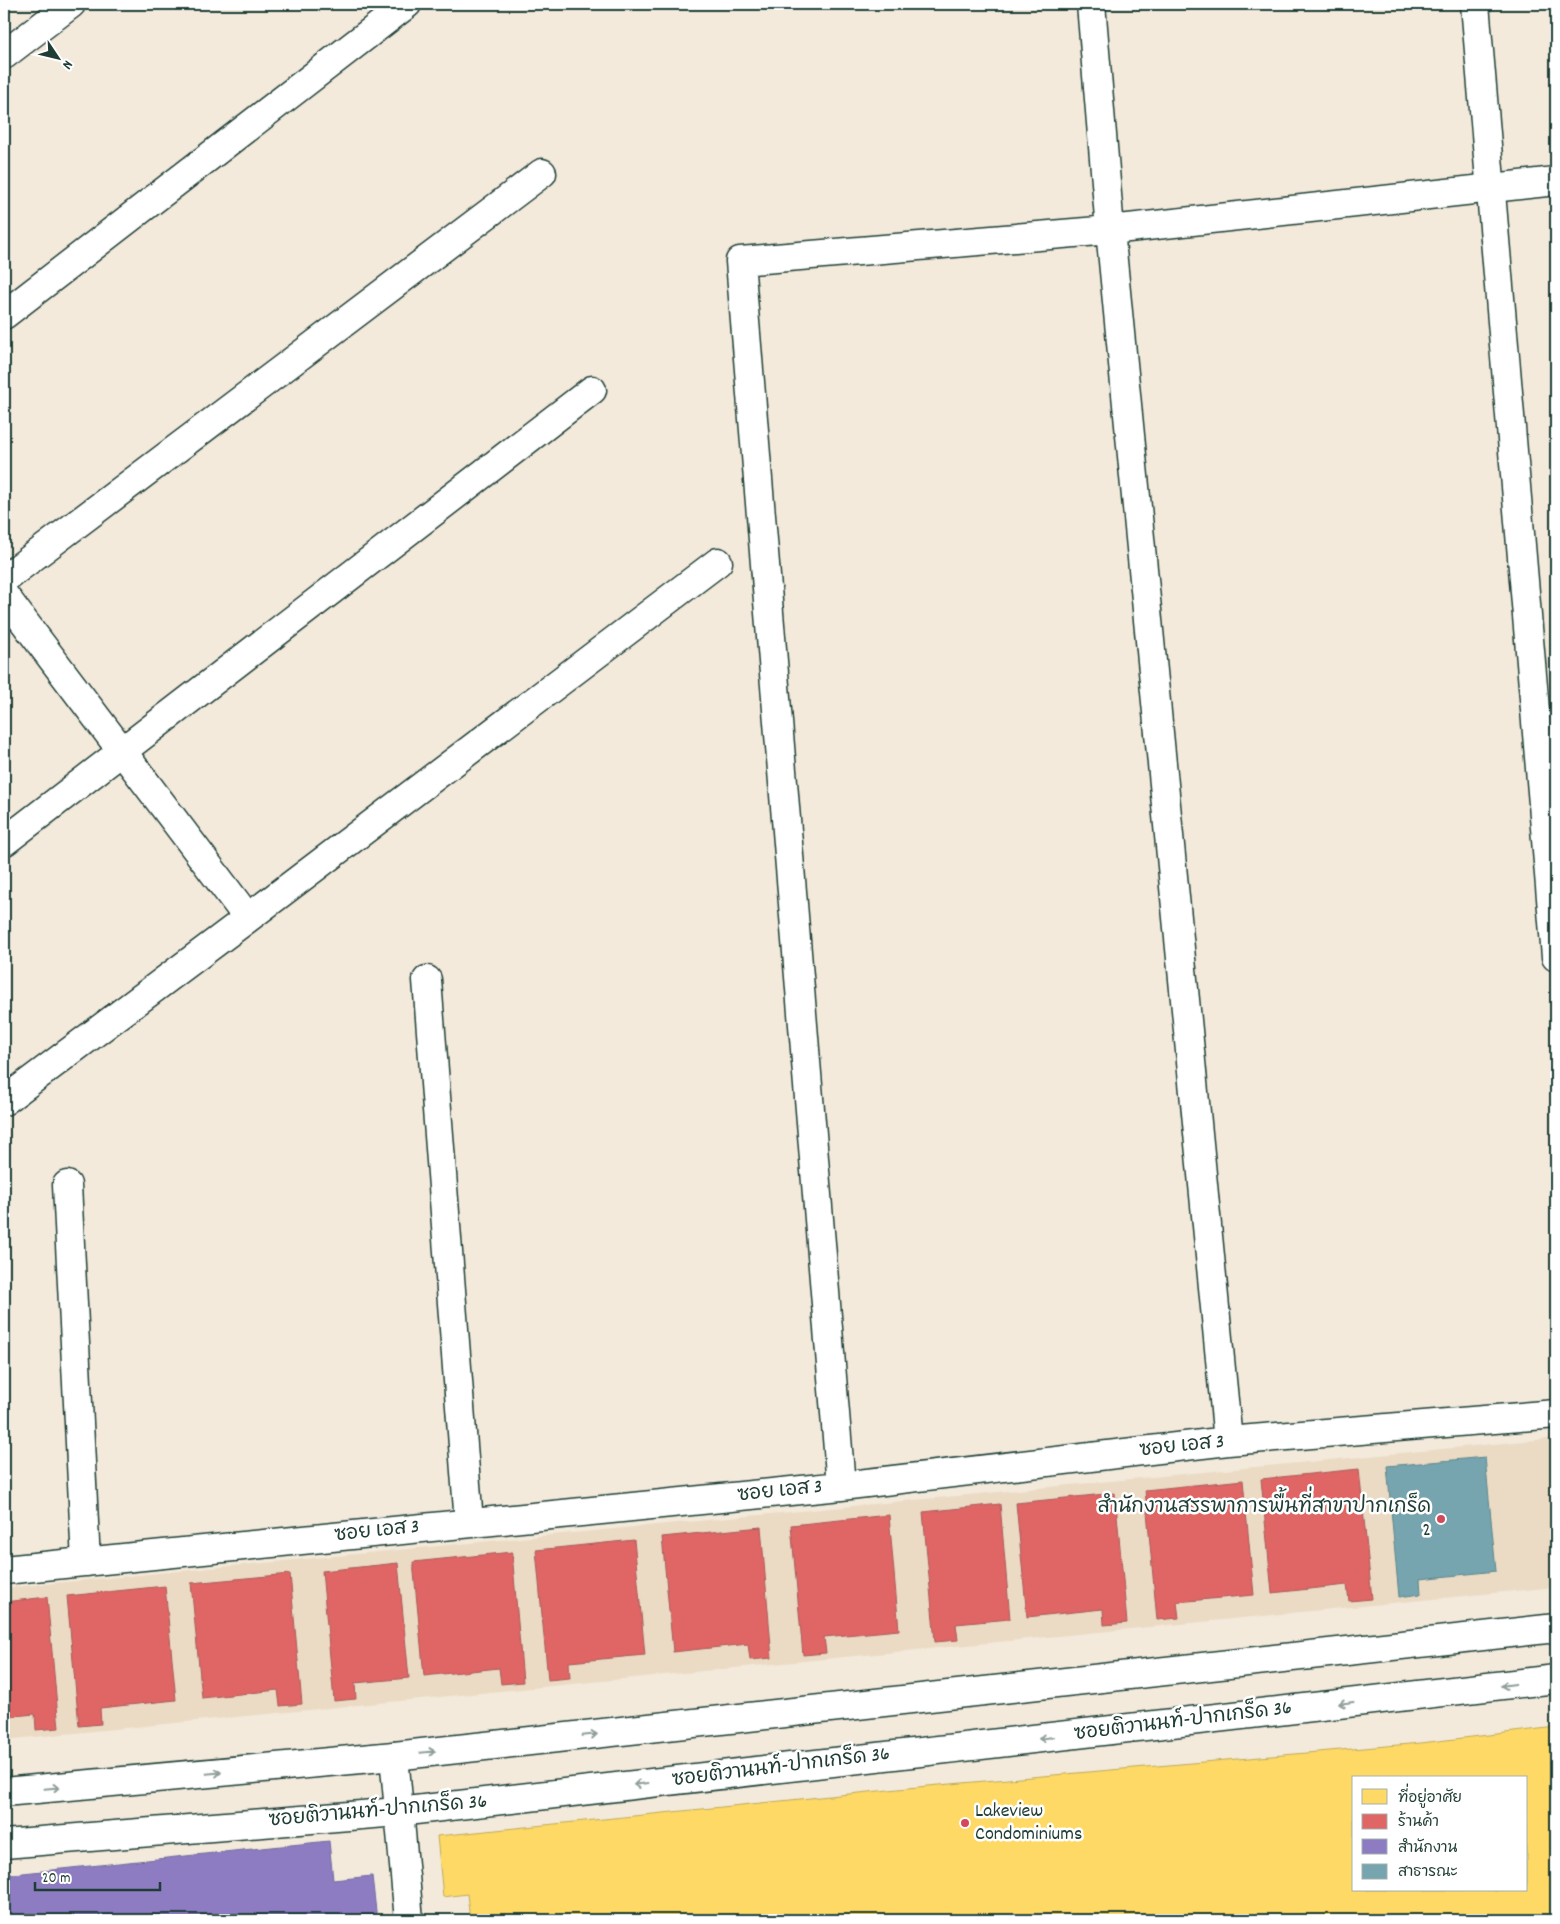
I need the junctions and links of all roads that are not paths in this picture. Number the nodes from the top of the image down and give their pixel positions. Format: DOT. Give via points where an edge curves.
graph roads {
  1 [pos="71,4"];
  2 [pos="407,4"];
  3 [pos="1091,4"];
  4 [pos="1475,4"];
  5 [pos="4,55"];
  6 [pos="542,173"];
  7 [pos="1556,182"];
  8 [pos="1491,188"];
  9 [pos="1110,230"];
  10 [pos="4,315"];
  11 [pos="592,390"];
  12 [pos="718,562"];
  13 [pos="4,579"];
  14 [pos="4,595"];
  15 [pos="122,751"];
  16 [pos="4,842"];
  17 [pos="248,918"];
  18 [pos="1556,957"];
  19 [pos="427,980"];
  20 [pos="4,1101"];
  21 [pos="67,1185"];
  22 [pos="1556,1414"];
  23 [pos="1228,1442"];
  24 [pos="841,1486"];
  25 [pos="469,1523"];
  26 [pos="86,1562"];
  27 [pos="4,1570"];
  28 [pos="1556,1628"];
  29 [pos="1556,1679"];
  30 [pos="394,1756"];
  31 [pos="4,1792"];
  32 [pos="398,1812"];
  33 [pos="4,1844"];
  34 [pos="409,1920"];
  1 -- 5 [label="street"];
  2 -- 10 [label="street"];
  3 -- 9 [label="street"];
  4 -- 8 [label="street"];
  6 -- 13 [label="street"];
  7 -- 8 [label="street"];
  8 -- 9 [label="street"];
  8 -- 18 [label="street"];
  9 -- 23 [label="street"];
  9 -- 24 [label="street" via="740,261"];
  11 -- 15 [label="street"];
  12 -- 17 [label="street"];
  14 -- 15 [label="street"];
  15 -- 16 [label="street"];
  15 -- 17 [label="street"];
  17 -- 20 [label="street"];
  19 -- 25 [label="street"];
  21 -- 26 [label="street"];
  22 -- 23 [label="street, ซอย เอส 3"];
  23 -- 24 [label="street, ซอย เอส 3"];
  24 -- 25 [label="street, ซอย เอส 3"];
  25 -- 26 [label="street, ซอย เอส 3"];
  26 -- 27 [label="street, ซอย เอส 3"];
  30 -- 28 [label="street, one-way"];
  29 -- 32 [label="street, ซอยติวานนท์-ปากเกร็ด 36, one-way"];
  31 -- 30 [label="street, one-way"];
  30 -- 32 [label="street"];
  32 -- 33 [label="street, ซอยติวานนท์-ปากเกร็ด 36"];
  32 -- 34 [label="street"];
}
